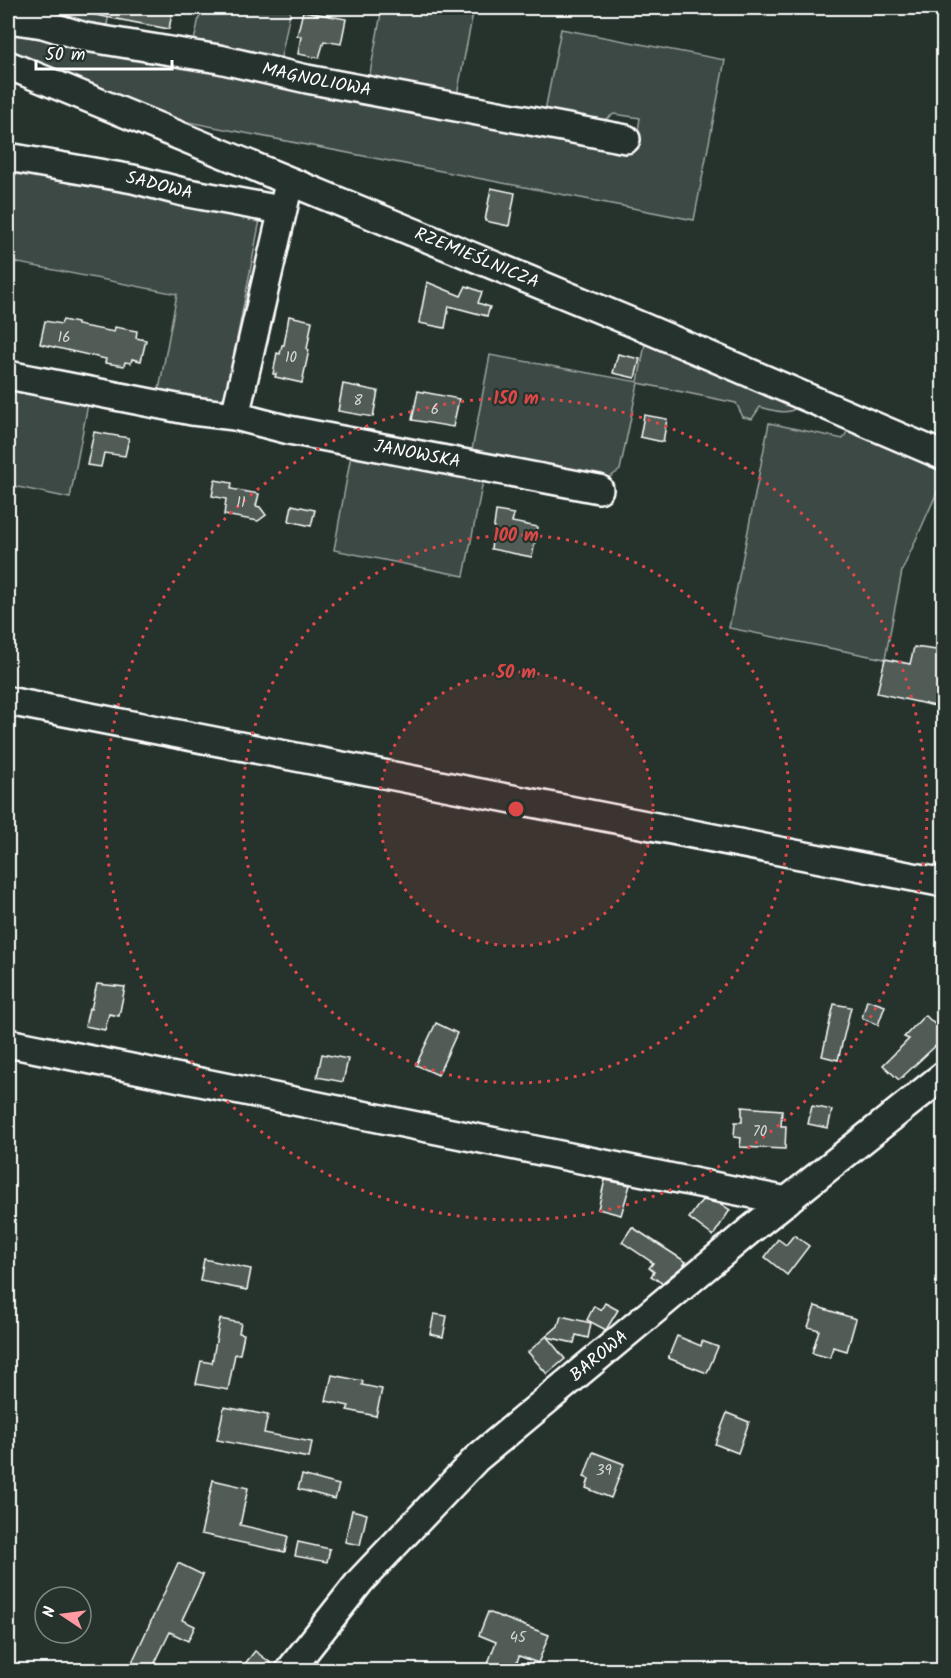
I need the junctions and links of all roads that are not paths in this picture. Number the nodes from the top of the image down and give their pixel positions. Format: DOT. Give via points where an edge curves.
graph roads {
  1 [pos="8,19"];
  2 [pos="8,65"];
  3 [pos="626,139"];
  4 [pos="8,157"];
  5 [pos="290,182"];
  6 [pos="281,210"];
  7 [pos="8,375"];
  8 [pos="235,416"];
  9 [pos="944,456"];
  10 [pos="598,489"];
  11 [pos="8,701"];
  12 [pos="944,883"];
  13 [pos="8,1043"];
  14 [pos="944,1075"];
  15 [pos="787,1201"];
  16 [pos="290,1671"];
  1 -- 3 [label="street, MAGNOLIOWA" via="42,24 86,38 219,59"];
  2 -- 5 [label="street, RZEMIEŚLNICZA"];
  4 -- 6 [label="street, SADOWA"];
  5 -- 6 [label="street"];
  5 -- 9 [label="street, RZEMIEŚLNICZA"];
  6 -- 8 [label="street"];
  7 -- 8 [label="street, JANOWSKA"];
  8 -- 10 [label="street, JANOWSKA" via="289,430"];
  11 -- 12 [label="street"];
  13 -- 15 [label="street"];
  14 -- 15 [label="street, BAROWA"];
  15 -- 16 [label="street, BAROWA" via="476,1459 362,1580"];
}
